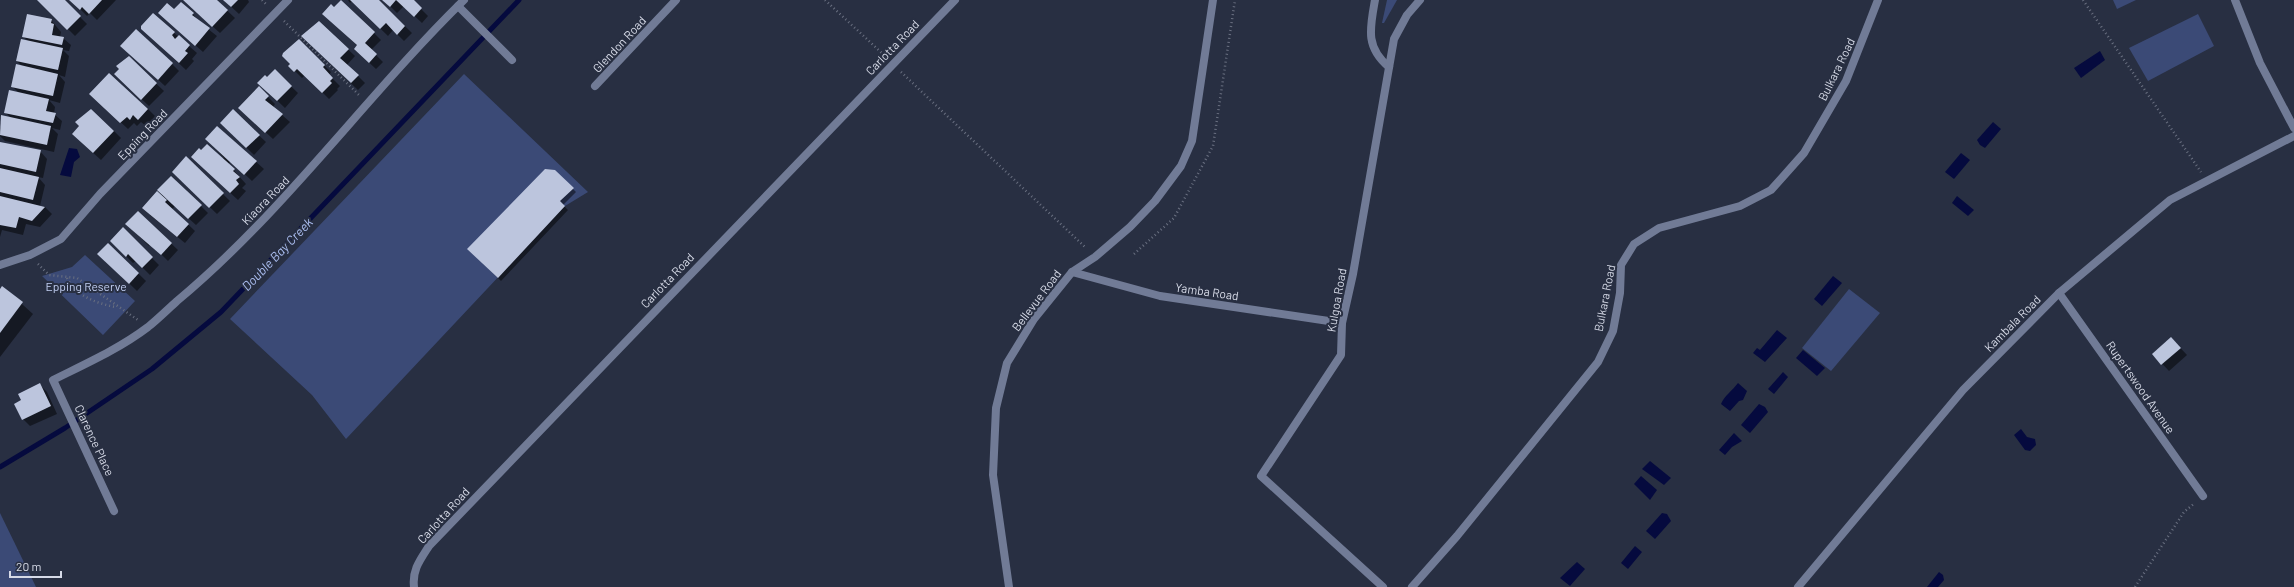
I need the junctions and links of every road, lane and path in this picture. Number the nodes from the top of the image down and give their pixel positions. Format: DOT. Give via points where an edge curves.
graph roads {
  1 [pos="262,0"];
  2 [pos="288,0"];
  3 [pos="676,0"];
  4 [pos="825,0"];
  5 [pos="955,0"];
  6 [pos="1213,0"];
  7 [pos="1375,0"];
  8 [pos="1420,0"];
  9 [pos="1878,0"];
  10 [pos="2083,0"];
  11 [pos="2234,0"];
  12 [pos="461,3"];
  13 [pos="276,14"];
  14 [pos="869,42"];
  15 [pos="512,60"];
  16 [pos="1389,67"];
  17 [pos="595,86"];
  18 [pos="916,86"];
  19 [pos="367,103"];
  20 [pos="2294,128"];
  21 [pos="2294,136"];
  22 [pos="2207,180"];
  23 [pos="30,255"];
  24 [pos="1095,257"];
  25 [pos="0,265"];
  26 [pos="1072,272"];
  27 [pos="67,278"];
  28 [pos="2059,293"];
  29 [pos="116,307"];
  30 [pos="1342,323"];
  31 [pos="148,326"];
  32 [pos="53,380"];
  33 [pos="2203,496"];
  34 [pos="114,511"];
  35 [pos="2184,512"];
  36 [pos="414,587"];
  37 [pos="1010,587"];
  38 [pos="1383,587"];
  39 [pos="1412,587"];
  40 [pos="1798,587"];
  41 [pos="2135,587"];
  1 -- 13 [label="path"];
  2 -- 13 [label="street, Epping Road"];
  3 -- 17 [label="street, Glendon Road"];
  4 -- 14 [label="path"];
  5 -- 36 [label="street, Carlotta Road" via="428,546 417,565 413,577"];
  6 -- 24 [label="street, Bellevue Road" via="1192,141 1181,166 1150,206"];
  7 -- 16 [label="street" via="1370,28 1371,40 1380,60"];
  8 -- 16 [label="street, Kulgoa Road" via="1407,15 1394,39"];
  9 -- 39 [label="street, Bulkara Road" via="1846,81 1804,153 1771,190 1740,206 1659,228 1634,244 1621,266 1620,293 1613,331 1598,362 1457,536"];
  10 -- 22 [label="path"];
  11 -- 20 [label="street" via="2260,63"];
  12 -- 15 [label="street" via="473,20"];
  12 -- 19 [label="street, Kiaora Road"];
  13 -- 19 [label="path"];
  13 -- 23 [label="street, Epping Road" via="100,194 62,239"];
  16 -- 30 [label="street, Kulgoa Road"];
  18 -- 24 [label="path"];
  19 -- 31 [label="street, Kiaora Road" via="293,190 213,272"];
  21 -- 22 [label="street, Kambala Road"];
  22 -- 28 [label="street, Kambala Road" via="2170,200"];
  23 -- 25 [label="street, Epping Road"];
  23 -- 27 [label="path" via="49,275"];
  24 -- 26 [label="street, Bellevue Road"];
  26 -- 30 [label="street, Yamba Road" via="1160,296"];
  26 -- 37 [label="street, Bellevue Road" via="1034,319 1006,362 996,408 993,475"];
  27 -- 29 [label="path" via="78,278 101,293"];
  27 -- 29 [label="path" via="72,287 95,303"];
  28 -- 33 [label="street, Rupertswood Avenue"];
  28 -- 40 [label="street, Kambala Road" via="1963,390"];
  29 -- 31 [label="path"];
  30 -- 38 [label="street, Kulgoa Road" via="1341,355 1261,476"];
  31 -- 32 [label="street, Kiaora Road" via="122,344"];
  32 -- 34 [label="street, Clarence Place"];
  35 -- 41 [label="path"];
}
